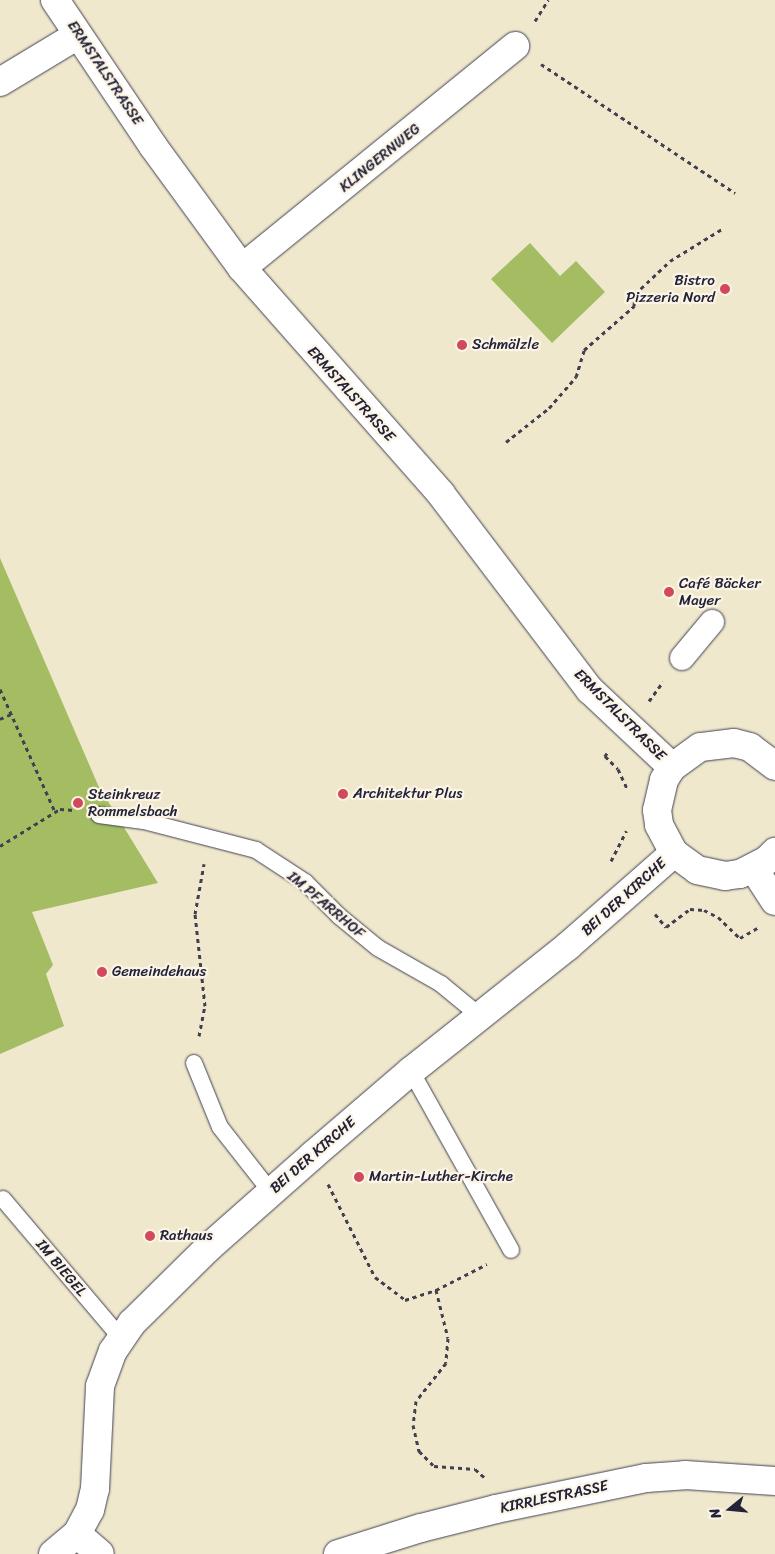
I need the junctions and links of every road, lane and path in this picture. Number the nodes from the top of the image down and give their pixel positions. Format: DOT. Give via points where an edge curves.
graph roads {
  1 [pos="55,0"];
  2 [pos="78,35"];
  3 [pos="515,46"];
  4 [pos="0,82"];
  5 [pos="736,193"];
  6 [pos="722,229"];
  7 [pos="242,268"];
  8 [pos="506,442"];
  9 [pos="712,622"];
  10 [pos="682,658"];
  11 [pos="0,689"];
  12 [pos="11,714"];
  13 [pos="0,719"];
  14 [pos="775,766"];
  15 [pos="672,767"];
  16 [pos="55,812"];
  17 [pos="99,815"];
  18 [pos="211,837"];
  19 [pos="0,846"];
  20 [pos="775,852"];
  21 [pos="674,853"];
  22 [pos="754,869"];
  23 [pos="635,890"];
  24 [pos="775,901"];
  25 [pos="761,925"];
  26 [pos="480,1016"];
  27 [pos="194,1063"];
  28 [pos="411,1070"];
  29 [pos="313,1155"];
  30 [pos="271,1192"];
  31 [pos="3,1199"];
  32 [pos="511,1250"];
  33 [pos="436,1290"];
  34 [pos="120,1337"];
  35 [pos="775,1481"];
  36 [pos="496,1509"];
  37 [pos="77,1534"];
  38 [pos="53,1554"];
  39 [pos="100,1554"];
  40 [pos="338,1554"];
  1 -- 2 [label="street, ERMSTALSTRASSE"];
  2 -- 4 [label="street"];
  2 -- 7 [label="street, ERMSTALSTRASSE"];
  3 -- 5 [label="path"];
  3 -- 7 [label="street, KLINGERNWEG"];
  6 -- 8 [label="path" via="670,262 635,294 634,306 584,350 576,377 549,408"];
  7 -- 15 [label="street, ERMSTALSTRASSE" via="441,494 590,690"];
  9 -- 10 [label="street"];
  11 -- 12 [label="path"];
  12 -- 13 [label="path"];
  12 -- 16 [label="path"];
  14 -- 15 [label="street" via="750,747 716,742 685,755"];
  15 -- 21 [label="street" via="664,780 657,810 659,825"];
  16 -- 17 [label="path" via="60,809 78,810"];
  16 -- 19 [label="path"];
  17 -- 18 [label="lane, IM PFARRHOF" via="144,821"];
  18 -- 26 [label="lane, IM PFARRHOF" via="256,850 297,877 378,948 441,984"];
  18 -- 27 [label="path" via="195,914 206,1006"];
  20 -- 22 [label="street"];
  21 -- 22 [label="street" via="691,866 711,874 725,876"];
  21 -- 23 [label="street, BEI DER KIRCHE"];
  22 -- 24 [label="street"];
  23 -- 25 [label="path" via="666,927 690,909 704,910 718,917 740,938"];
  23 -- 26 [label="street, BEI DER KIRCHE"];
  26 -- 28 [label="street, BEI DER KIRCHE"];
  27 -- 30 [label="lane" via="220,1127"];
  28 -- 29 [label="street, BEI DER KIRCHE"];
  28 -- 32 [label="lane"];
  29 -- 30 [label="street, BEI DER KIRCHE"];
  29 -- 33 [label="path" via="375,1277 404,1300"];
  30 -- 34 [label="street, BEI DER KIRCHE" via="176,1278"];
  31 -- 34 [label="lane, IM BIEGEL"];
  32 -- 33 [label="path"];
  33 -- 36 [label="path" via="448,1338 446,1362 416,1401 413,1425 419,1451 434,1466 475,1469 486,1479"];
  34 -- 37 [label="street, BEI DER KIRCHE" via="100,1386 95,1489 90,1510"];
  35 -- 36 [label="street, KIRRLESTRASSE" via="685,1475 646,1478"];
  36 -- 40 [label="street, KIRRLESTRASSE"];
  37 -- 38 [label="street"];
  37 -- 39 [label="street"];
}
